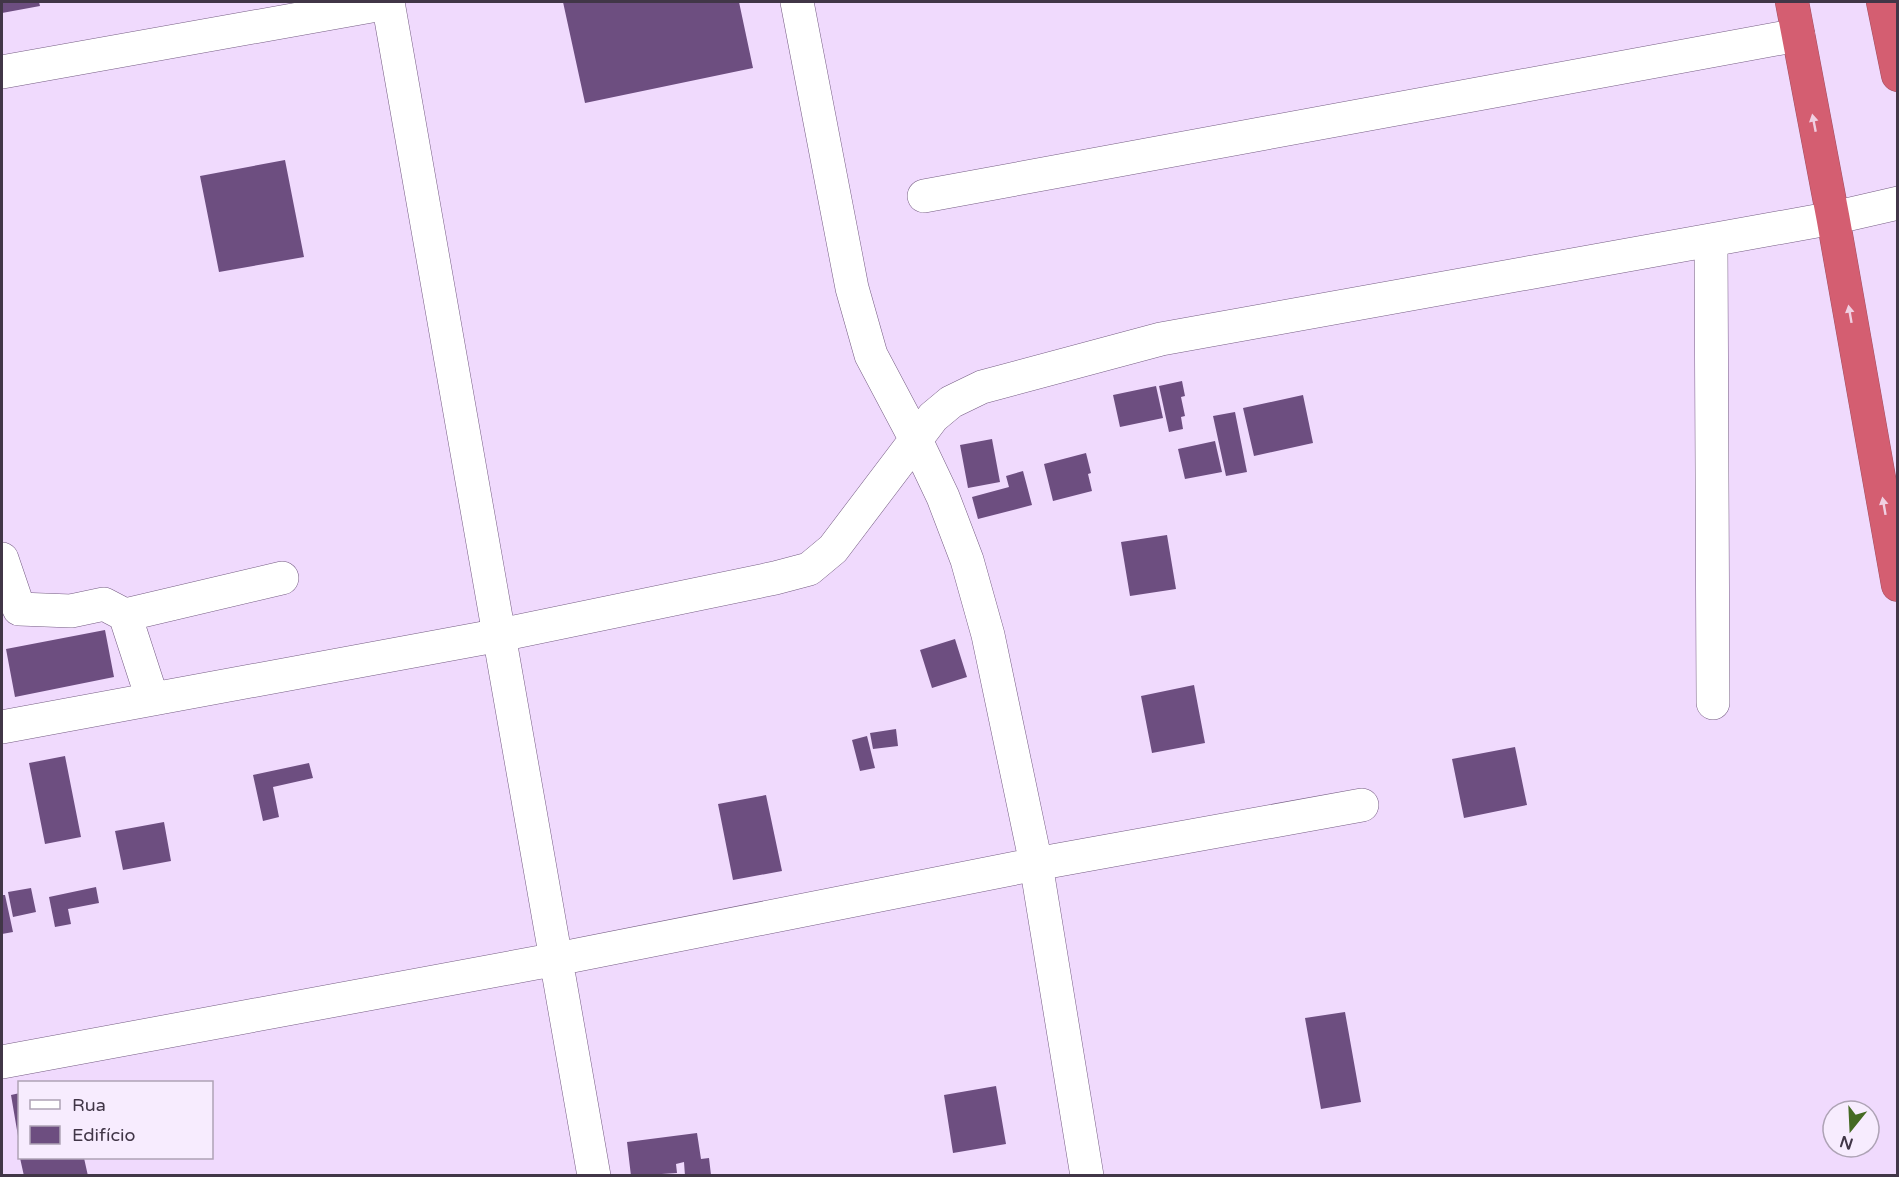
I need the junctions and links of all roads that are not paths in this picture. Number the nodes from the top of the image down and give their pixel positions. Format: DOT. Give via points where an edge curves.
graph roads {
  1 [pos="388,2"];
  2 [pos="797,2"];
  3 [pos="1792,2"];
  4 [pos="1884,2"];
  5 [pos="1797,35"];
  6 [pos="2,72"];
  7 [pos="1898,75"];
  8 [pos="924,196"];
  9 [pos="1898,203"];
  10 [pos="1833,218"];
  11 [pos="1711,240"];
  12 [pos="915,438"];
  13 [pos="2,559"];
  14 [pos="282,578"];
  15 [pos="1898,585"];
  16 [pos="125,615"];
  17 [pos="500,635"];
  18 [pos="152,698"];
  19 [pos="1713,704"];
  20 [pos="2,727"];
  21 [pos="1362,805"];
  22 [pos="1036,864"];
  23 [pos="557,959"];
  24 [pos="2,1062"];
  25 [pos="594,1176"];
  26 [pos="1086,1176"];
  1 -- 6 [label="street"];
  1 -- 17 [label="street"];
  2 -- 12 [label="street" via="852,288 871,355"];
  3 -- 5 [label="highway"];
  4 -- 7 [label="highway"];
  5 -- 8 [label="street"];
  10 -- 5 [label="highway, one-way"];
  9 -- 10 [label="street"];
  10 -- 11 [label="street"];
  15 -- 10 [label="highway, one-way"];
  11 -- 12 [label="street" via="1161,339 982,387 951,402"];
  11 -- 19 [label="street"];
  12 -- 17 [label="street" via="833,549 809,569"];
  12 -- 22 [label="street" via="967,560 988,636"];
  13 -- 16 [label="street" via="19,609 71,611 104,604"];
  14 -- 16 [label="street"];
  16 -- 18 [label="street"];
  17 -- 18 [label="street"];
  17 -- 23 [label="street"];
  18 -- 20 [label="street"];
  21 -- 22 [label="street"];
  22 -- 23 [label="street"];
  22 -- 26 [label="street"];
  23 -- 24 [label="street"];
  23 -- 25 [label="street"];
}
